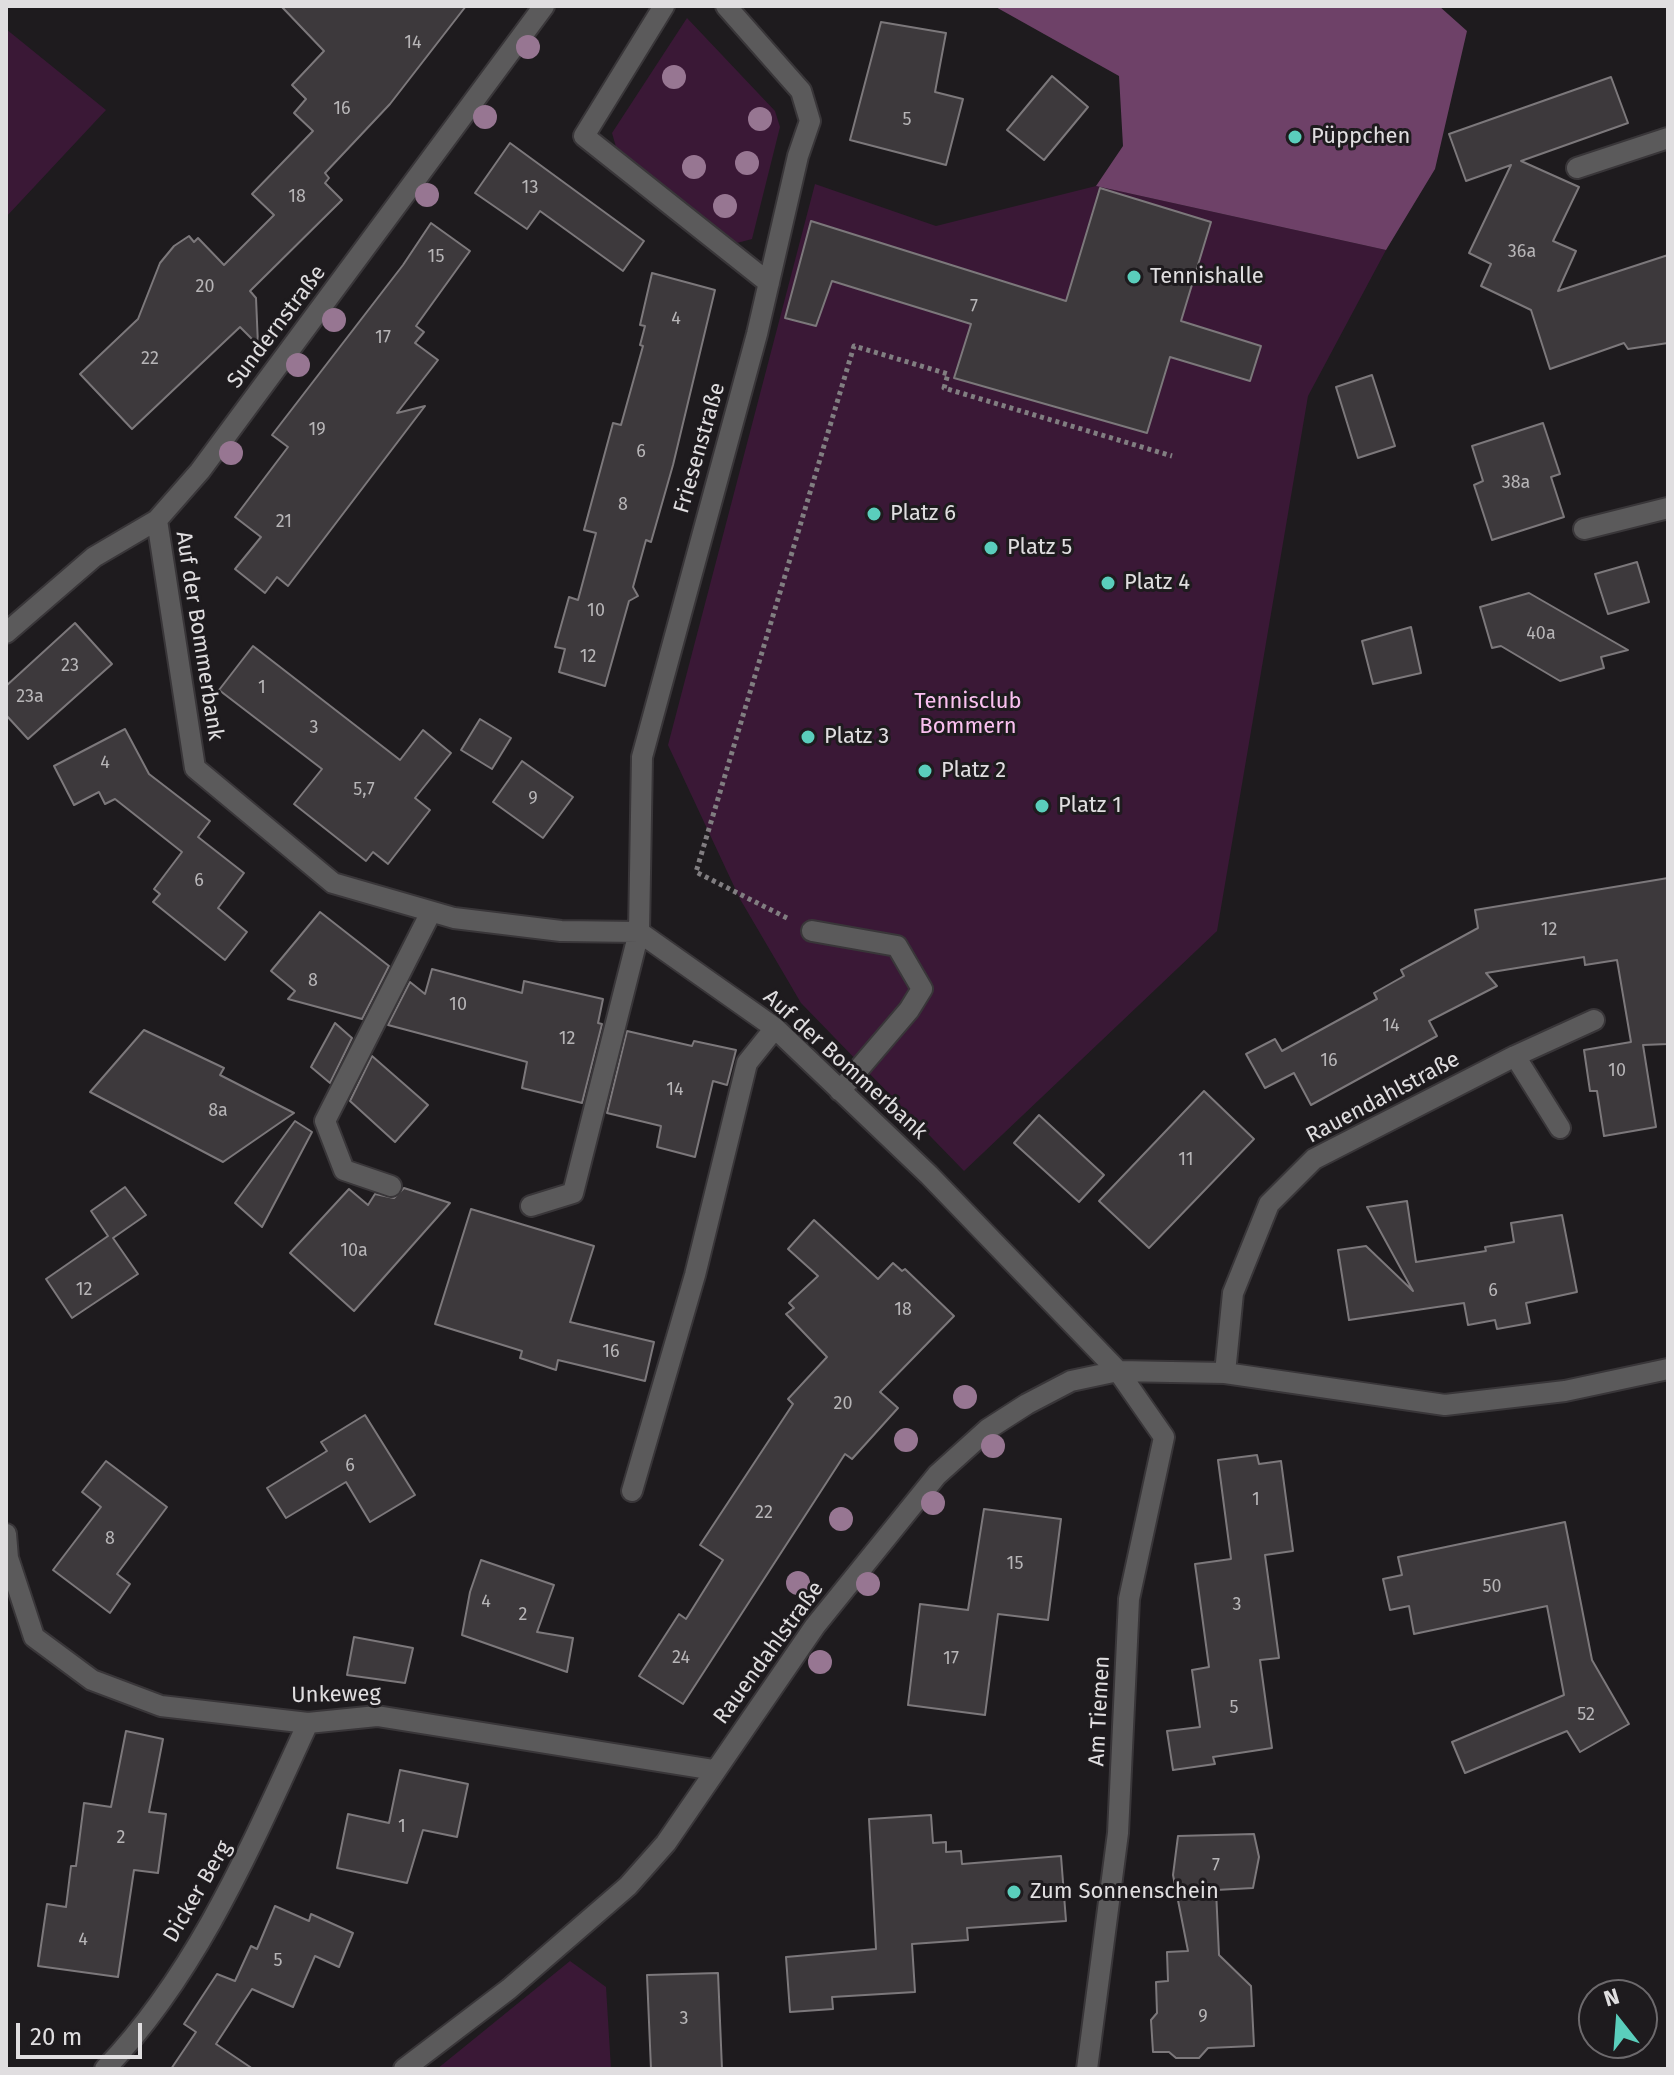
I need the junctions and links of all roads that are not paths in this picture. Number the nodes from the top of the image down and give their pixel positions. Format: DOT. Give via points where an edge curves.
graph roads {
  1 [pos="544,6"];
  2 [pos="664,6"];
  3 [pos="726,6"];
  4 [pos="1668,138"];
  5 [pos="1577,168"];
  6 [pos="769,283"];
  7 [pos="1668,508"];
  8 [pos="157,520"];
  9 [pos="1584,529"];
  10 [pos="6,633"];
  11 [pos="431,912"];
  12 [pos="812,931"];
  13 [pos="639,932"];
  14 [pos="1594,1020"];
  15 [pos="775,1028"];
  16 [pos="1515,1056"];
  17 [pos="840,1091"];
  18 [pos="1560,1128"];
  19 [pos="391,1186"];
  20 [pos="531,1206"];
  21 [pos="1668,1369"];
  22 [pos="1118,1371"];
  23 [pos="1225,1373"];
  24 [pos="632,1491"];
  25 [pos="6,1534"];
  26 [pos="308,1723"];
  27 [pos="714,1770"];
  28 [pos="105,2069"];
  29 [pos="404,2069"];
  30 [pos="1087,2069"];
  1 -- 8 [label="street, Sundernstraße" via="200,471"];
  2 -- 6 [label="street" via="584,136"];
  3 -- 6 [label="street, Friesenstraße" via="801,91 810,121"];
  4 -- 5 [label="street"];
  6 -- 13 [label="street, Friesenstraße" via="642,757"];
  7 -- 9 [label="street"];
  8 -- 10 [label="street, Sundernstraße" via="94,557"];
  8 -- 11 [label="street, Auf der Bommerbank" via="195,768 333,883"];
  11 -- 13 [label="street, Auf der Bommerbank" via="561,931"];
  11 -- 19 [label="street" via="325,1121 344,1170"];
  12 -- 17 [label="street" via="897,946 922,989"];
  13 -- 15 [label="street, Auf der Bommerbank"];
  13 -- 20 [label="street, Friesenstraße" via="573,1193"];
  14 -- 16 [label="street, Rauendahlstraße"];
  15 -- 17 [label="street, Auf der Bommerbank"];
  15 -- 24 [label="street" via="747,1063 695,1275"];
  16 -- 18 [label="street"];
  16 -- 23 [label="street, Rauendahlstraße" via="1314,1159 1269,1204 1233,1293"];
  17 -- 22 [label="street, Auf der Bommerbank"];
  21 -- 23 [label="street, Rauendahlstraße" via="1565,1391 1445,1405"];
  22 -- 23 [label="street, Rauendahlstraße"];
  22 -- 27 [label="street, Rauendahlstraße" via="1071,1381 1027,1404 988,1429 937,1475 815,1626"];
  22 -- 30 [label="street, Am Tiemen" via="1164,1437 1129,1599 1118,1833"];
  25 -- 26 [label="street, Unkeweg" via="8,1558 34,1637 92,1680 161,1706"];
  26 -- 27 [label="street, Unkeweg" via="377,1716"];
  26 -- 28 [label="street, Dicker Berg" via="234,1882 145,2027"];
  27 -- 29 [label="street, Rauendahlstraße" via="666,1843 628,1886 521,1979"];
}
